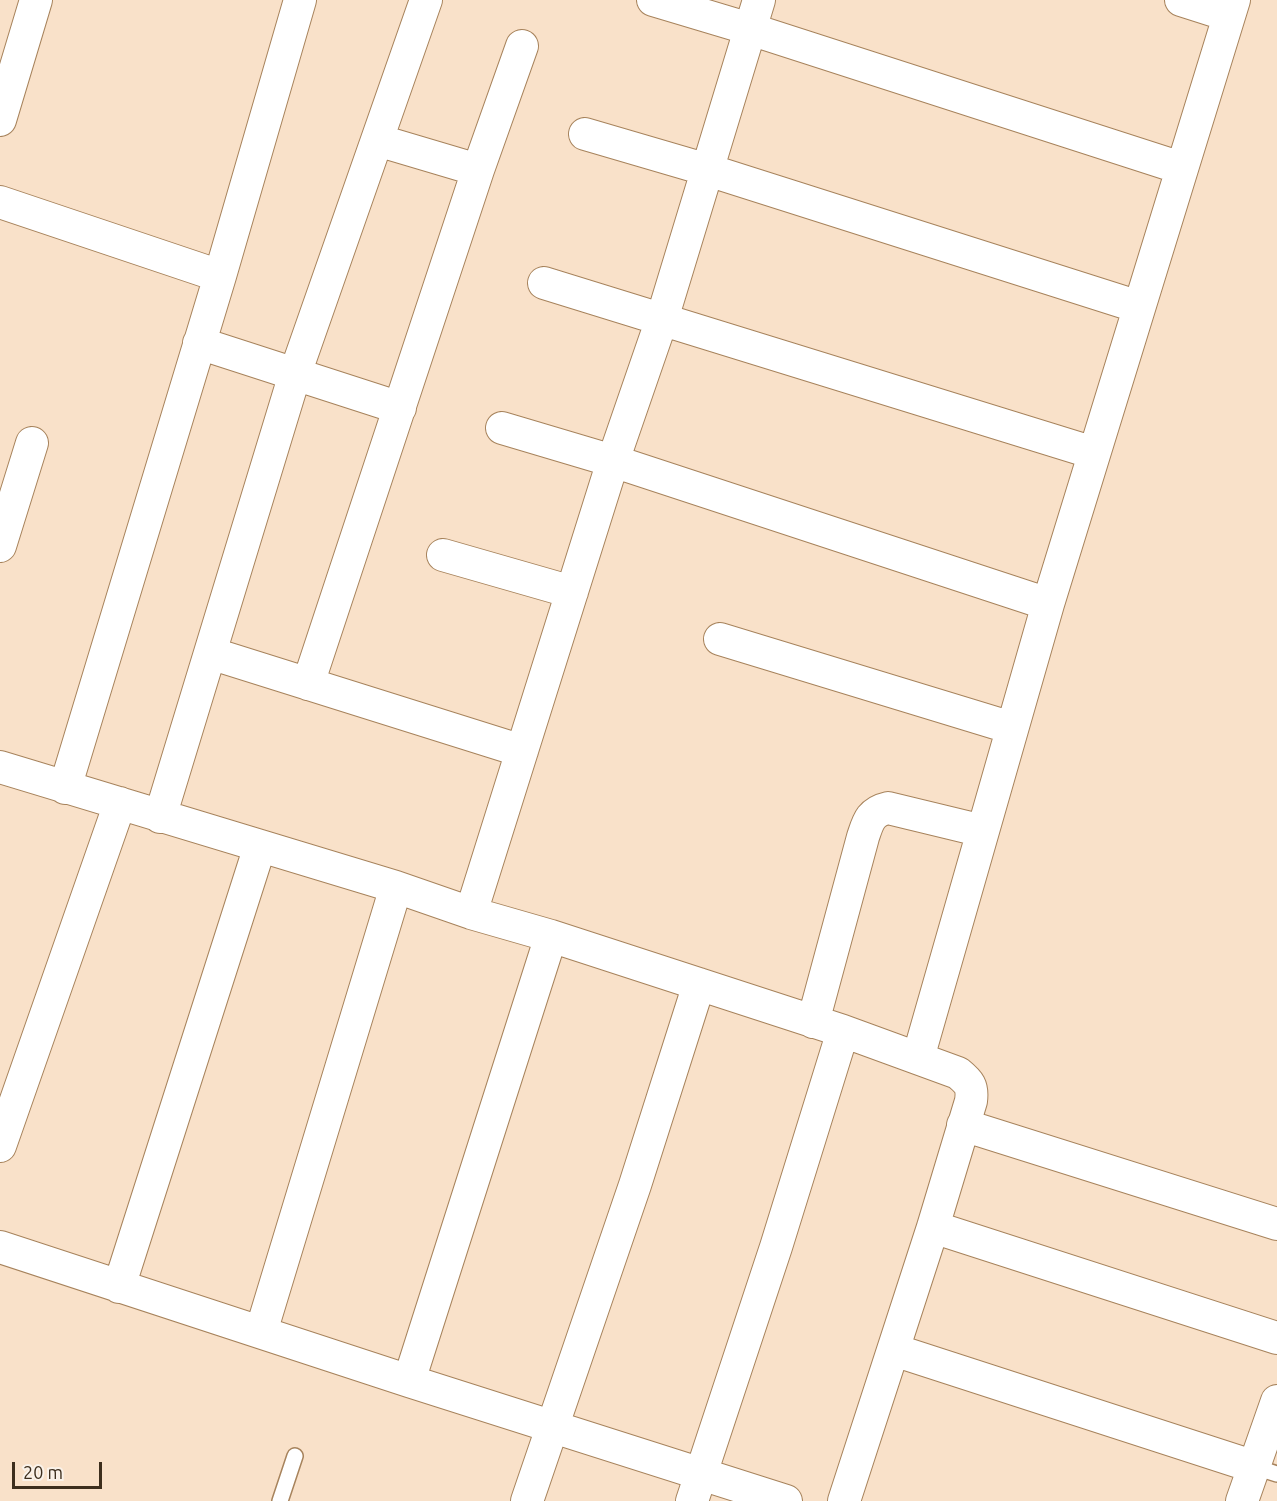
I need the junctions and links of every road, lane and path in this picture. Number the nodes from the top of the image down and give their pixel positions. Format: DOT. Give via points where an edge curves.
graph roads {
  1 [pos="36,0"];
  2 [pos="300,0"];
  3 [pos="426,0"];
  4 [pos="653,0"];
  5 [pos="759,0"];
  6 [pos="1181,0"];
  7 [pos="1231,7"];
  8 [pos="750,29"];
  9 [pos="522,46"];
  10 [pos="0,120"];
  11 [pos="585,134"];
  12 [pos="377,140"];
  13 [pos="1181,168"];
  14 [pos="478,170"];
  15 [pos="708,170"];
  16 [pos="0,202"];
  17 [pos="220,276"];
  18 [pos="544,283"];
  19 [pos="1139,307"];
  20 [pos="662,319"];
  21 [pos="198,343"];
  22 [pos="295,374"];
  23 [pos="399,408"];
  24 [pos="502,428"];
  25 [pos="32,443"];
  26 [pos="1094,453"];
  27 [pos="613,461"];
  28 [pos="0,546"];
  29 [pos="442,555"];
  30 [pos="572,592"];
  31 [pos="1048,604"];
  32 [pos="720,639"];
  33 [pos="210,653"];
  34 [pos="308,684"];
  35 [pos="1012,728"];
  36 [pos="522,751"];
  37 [pos="0,767"];
  38 [pos="65,788"];
  39 [pos="120,803"];
  40 [pos="160,817"];
  41 [pos="983,831"];
  42 [pos="260,846"];
  43 [pos="396,887"];
  44 [pos="471,913"];
  45 [pos="551,936"];
  46 [pos="699,984"];
  47 [pos="813,1022"];
  48 [pos="843,1031"];
  49 [pos="918,1058"];
  50 [pos="10,1082"];
  51 [pos="963,1125"];
  52 [pos="0,1146"];
  53 [pos="1277,1224"];
  54 [pos="933,1227"];
  55 [pos="0,1247"];
  56 [pos="118,1287"];
  57 [pos="261,1332"];
  58 [pos="1277,1338"];
  59 [pos="894,1350"];
  60 [pos="410,1381"];
  61 [pos="1277,1401"];
  62 [pos="554,1427"];
  63 [pos="295,1456"];
  64 [pos="1266,1470"];
  65 [pos="697,1488"];
  66 [pos="280,1501"];
  67 [pos="527,1501"];
  68 [pos="786,1501"];
  69 [pos="844,1501"];
  70 [pos="1242,1501"];
  1 -- 10 [label="street"];
  2 -- 17 [label="street"];
  3 -- 12 [label="street"];
  4 -- 8 [label="street"];
  5 -- 8 [label="street"];
  6 -- 7 [label="street"];
  7 -- 13 [label="street"];
  8 -- 13 [label="street"];
  8 -- 15 [label="street"];
  9 -- 14 [label="street"];
  11 -- 15 [label="street"];
  12 -- 14 [label="street"];
  12 -- 22 [label="street"];
  13 -- 19 [label="street"];
  14 -- 23 [label="street"];
  15 -- 19 [label="street"];
  15 -- 20 [label="street"];
  16 -- 17 [label="street"];
  17 -- 21 [label="street"];
  18 -- 20 [label="street"];
  19 -- 26 [label="street"];
  20 -- 26 [label="street"];
  20 -- 27 [label="street"];
  21 -- 22 [label="street"];
  21 -- 38 [label="street"];
  22 -- 23 [label="street"];
  22 -- 33 [label="street"];
  23 -- 34 [label="street"];
  24 -- 27 [label="street"];
  25 -- 28 [label="street"];
  26 -- 31 [label="street"];
  27 -- 30 [label="street"];
  27 -- 31 [label="street"];
  29 -- 30 [label="street"];
  30 -- 36 [label="street"];
  31 -- 35 [label="street"];
  32 -- 35 [label="street"];
  33 -- 34 [label="street"];
  33 -- 40 [label="street"];
  34 -- 36 [label="street"];
  35 -- 41 [label="street"];
  36 -- 44 [label="street"];
  37 -- 38 [label="street"];
  38 -- 39 [label="street"];
  39 -- 40 [label="street"];
  39 -- 50 [label="street"];
  40 -- 42 [label="street"];
  41 -- 47 [label="street" via="888,808 878,810 869,820"];
  41 -- 49 [label="street"];
  42 -- 43 [label="street"];
  42 -- 56 [label="street"];
  43 -- 44 [label="street"];
  43 -- 57 [label="street"];
  44 -- 45 [label="street"];
  45 -- 46 [label="street"];
  45 -- 60 [label="street"];
  46 -- 47 [label="street"];
  46 -- 62 [label="street"];
  47 -- 48 [label="street"];
  48 -- 49 [label="street"];
  48 -- 65 [label="street"];
  49 -- 51 [label="street" via="969,1081 973,1088"];
  50 -- 52 [label="street"];
  51 -- 53 [label="street"];
  51 -- 54 [label="street"];
  54 -- 58 [label="street"];
  54 -- 59 [label="street"];
  55 -- 56 [label="street"];
  56 -- 57 [label="street"];
  57 -- 60 [label="street"];
  59 -- 64 [label="street"];
  59 -- 69 [label="street"];
  60 -- 62 [label="street"];
  61 -- 64 [label="street"];
  62 -- 65 [label="street"];
  62 -- 67 [label="street"];
  63 -- 66 [label="lane"];
  64 -- 70 [label="street"];
  65 -- 68 [label="street"];
}
